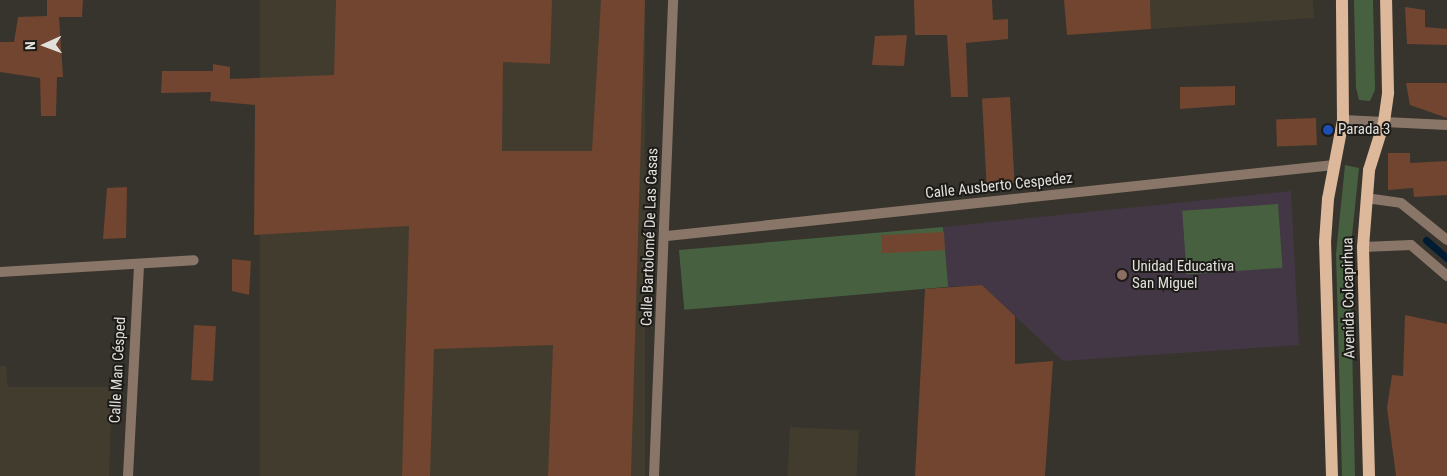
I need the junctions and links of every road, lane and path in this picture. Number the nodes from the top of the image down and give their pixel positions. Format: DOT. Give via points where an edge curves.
graph roads {
  1 [pos="673,0"];
  2 [pos="1342,0"];
  3 [pos="1386,0"];
  4 [pos="1343,120"];
  5 [pos="1384,122"];
  6 [pos="1447,125"];
  7 [pos="1334,165"];
  8 [pos="1366,198"];
  9 [pos="667,236"];
  10 [pos="1447,240"];
  11 [pos="1363,247"];
  12 [pos="194,260"];
  13 [pos="138,266"];
  14 [pos="0,272"];
  15 [pos="1447,276"];
  16 [pos="128,476"];
  17 [pos="654,476"];
  18 [pos="1332,476"];
  19 [pos="1369,476"];
  1 -- 9 [label="street, Calle Bartolomé De Las Casas"];
  2 -- 4 [label="main road, Avenida Colcapirhua"];
  3 -- 5 [label="main road, Avenida Colcapirhua"];
  4 -- 5 [label="street"];
  4 -- 7 [label="main road, Avenida Colcapirhua"];
  5 -- 6 [label="street"];
  5 -- 8 [label="main road, Avenida Colcapirhua" via="1371,162"];
  7 -- 9 [label="street, Calle Ausberto Cespedez"];
  7 -- 18 [label="main road, Avenida Colcapirhua" via="1325,242"];
  8 -- 10 [label="street" via="1402,203"];
  8 -- 11 [label="main road, Avenida Colcapirhua"];
  9 -- 17 [label="street, Calle Bartolomé De Las Casas"];
  11 -- 15 [label="street" via="1411,245"];
  11 -- 19 [label="main road, Avenida Colcapirhua"];
  12 -- 13 [label="street"];
  13 -- 14 [label="street"];
  13 -- 16 [label="street, Calle Man Césped"];
}
